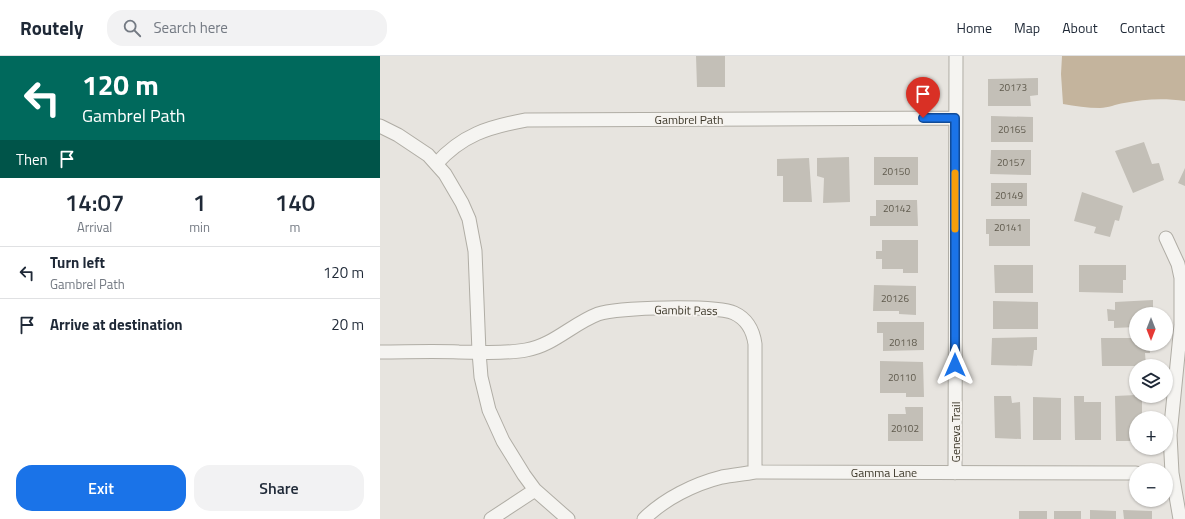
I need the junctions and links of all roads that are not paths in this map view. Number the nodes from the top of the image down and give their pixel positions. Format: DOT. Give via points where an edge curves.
graph roads {
  1 [pos="956,56"];
  2 [pos="955,118"];
  3 [pos="380,126"];
  4 [pos="436,164"];
  5 [pos="1166,238"];
  6 [pos="380,352"];
  7 [pos="479,352"];
  8 [pos="1169,463"];
  9 [pos="755,472"];
  10 [pos="955,472"];
  11 [pos="1129,473"];
  12 [pos="535,490"];
  13 [pos="1173,490"];
  14 [pos="491,519"];
  15 [pos="568,519"];
  16 [pos="644,519"];
  17 [pos="1180,519"];
  1 -- 2 [label="street, Geneva Trail"];
  2 -- 4 [label="street, Gambrel Path" via="526,120 482,131 448,151"];
  2 -- 10 [label="street, Geneva Trail"];
  3 -- 4 [label="street" via="414,145"];
  4 -- 7 [label="street" via="445,174 469,219 477,275"];
  5 -- 8 [label="street" via="1178,264 1182,298"];
  6 -- 7 [label="street, Gambit Pass"];
  7 -- 9 [label="street, Gambit Pass" via="537,347 600,313 620,310 697,308 736,314 750,326 756,344"];
  7 -- 12 [label="street" via="481,377 489,410 510,454"];
  9 -- 10 [label="street, Gamma Lane"];
  9 -- 16 [label="street, Gamma Lane" via="722,477 697,486 657,507"];
  10 -- 11 [label="street, Gamma Lane"];
  12 -- 14 [label="street"];
  12 -- 15 [label="street"];
  13 -- 17 [label="street"];
}
